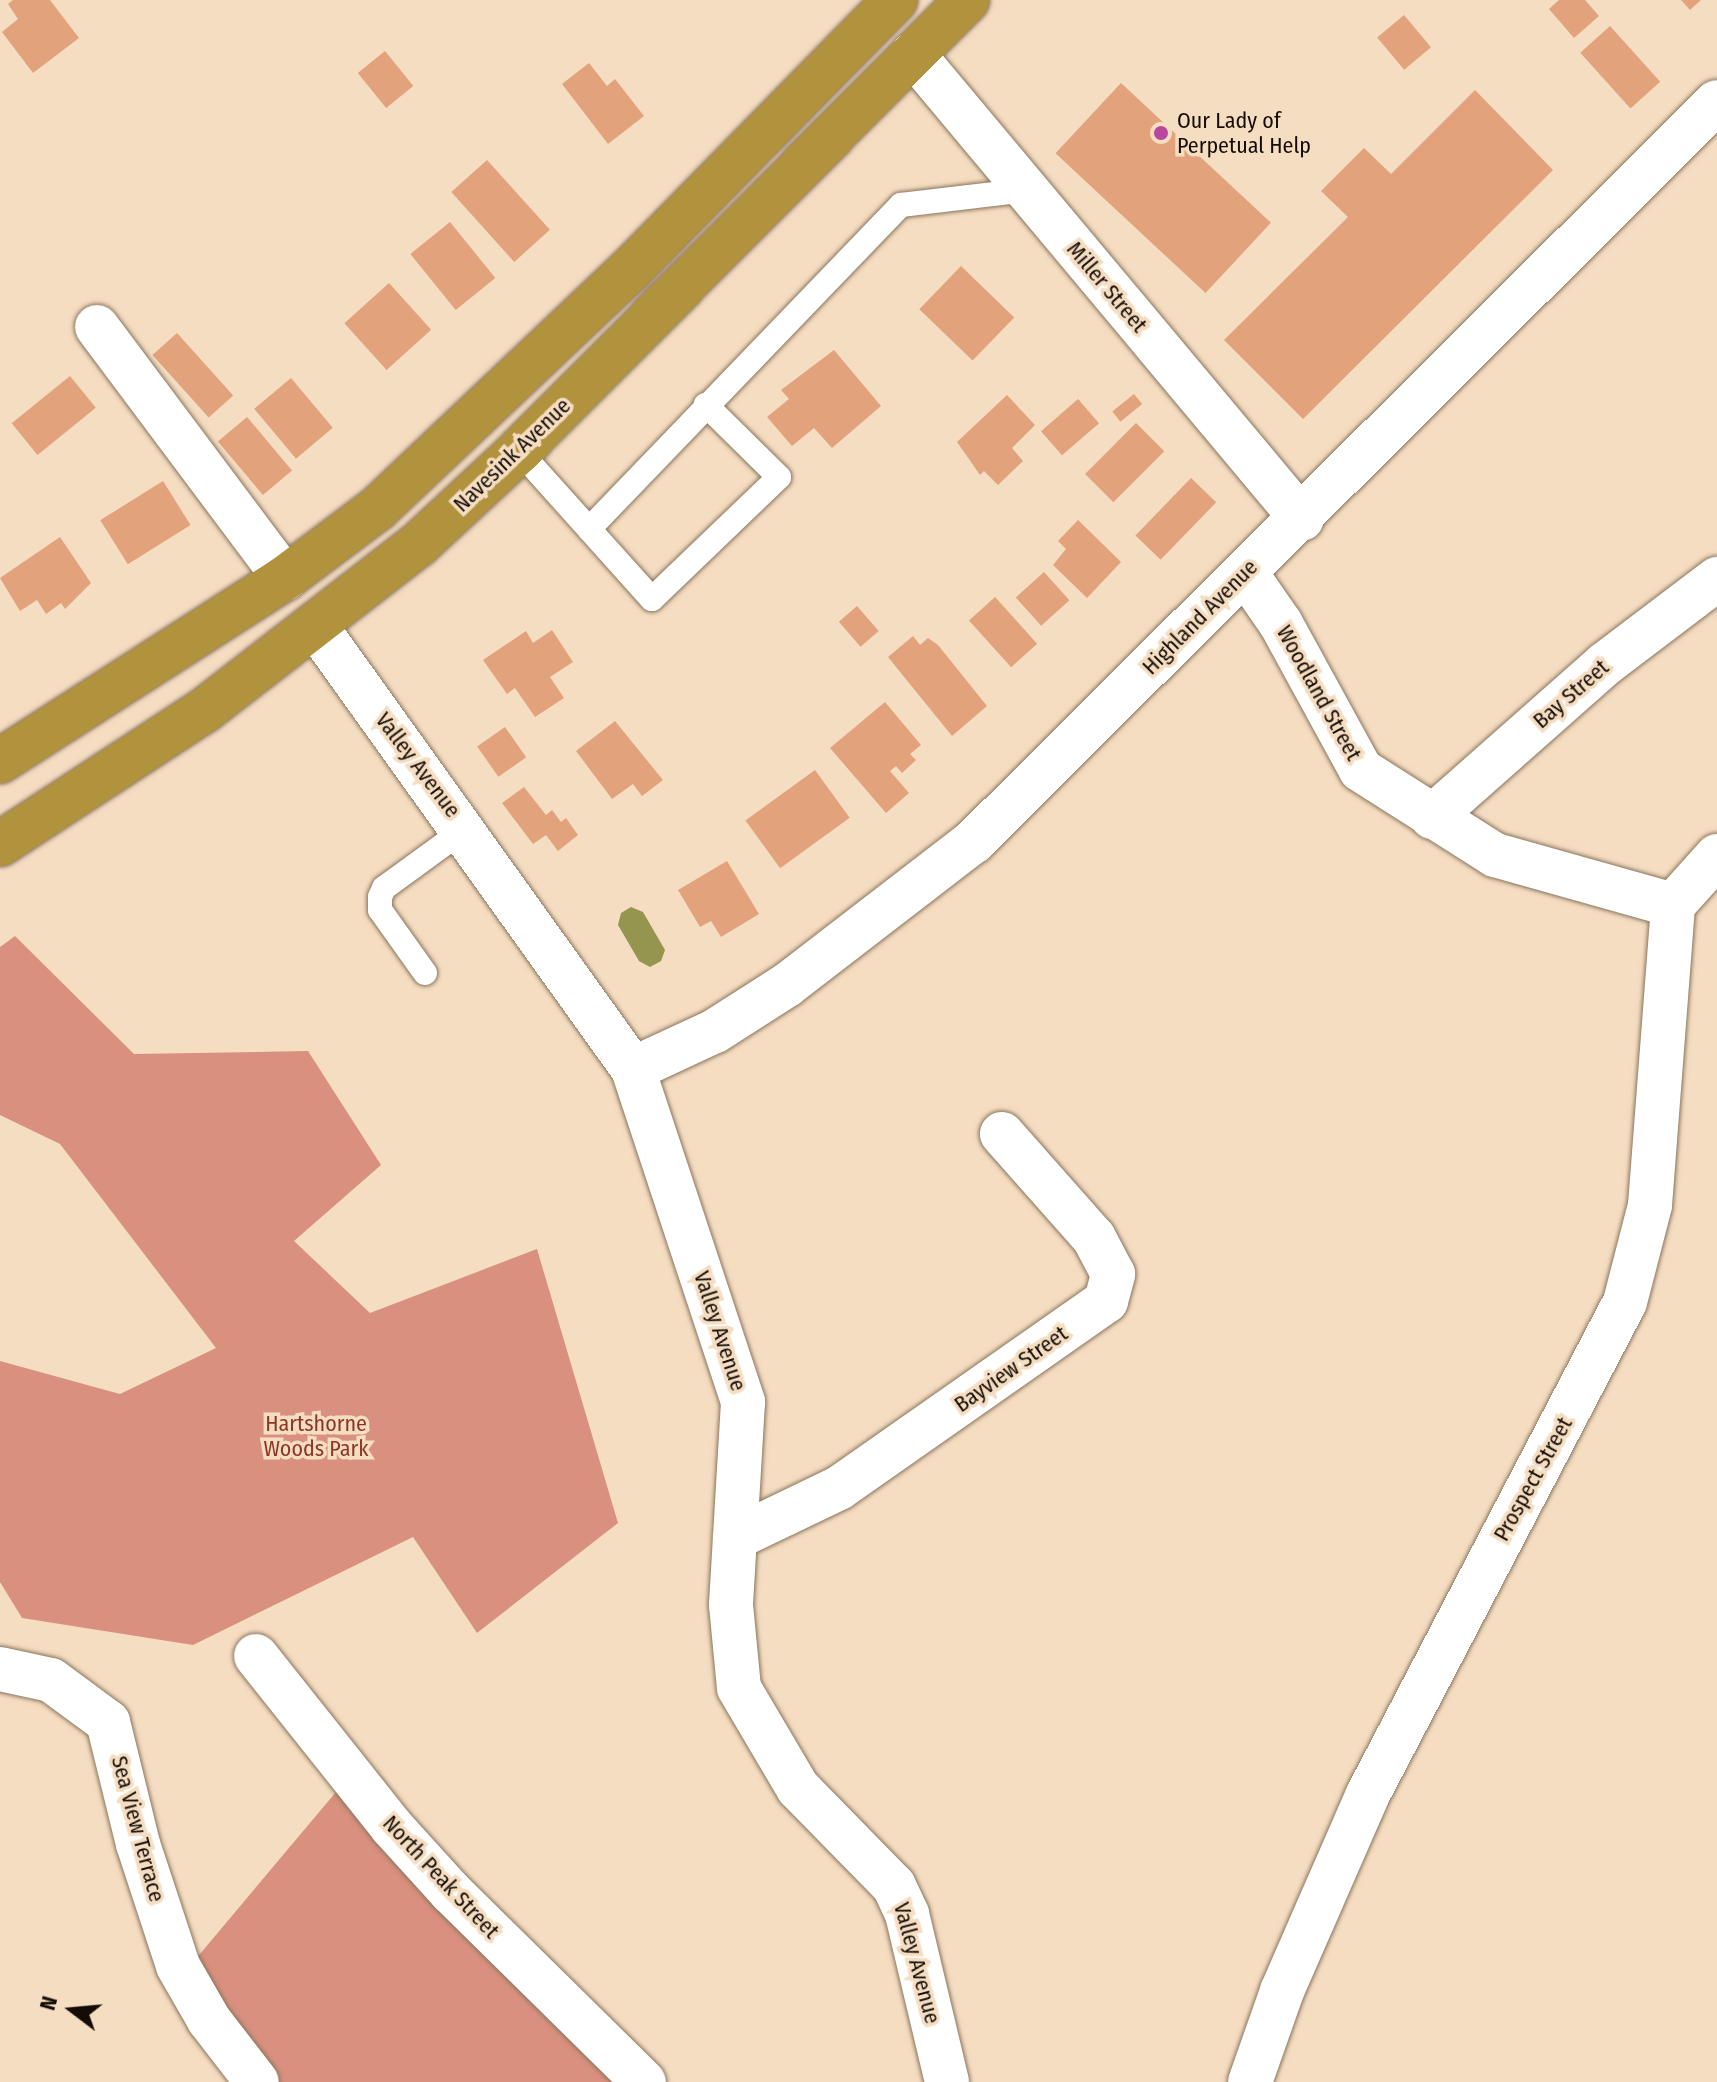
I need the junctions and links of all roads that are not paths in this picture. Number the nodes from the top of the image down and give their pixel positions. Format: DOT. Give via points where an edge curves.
graph roads {
  1 [pos="967,0"];
  2 [pos="886,9"];
  3 [pos="913,54"];
  4 [pos="1717,102"];
  5 [pos="1026,190"];
  6 [pos="97,327"];
  7 [pos="706,405"];
  8 [pos="519,451"];
  9 [pos="1302,519"];
  10 [pos="589,529"];
  11 [pos="1245,572"];
  12 [pos="285,578"];
  13 [pos="1717,579"];
  14 [pos="317,628"];
  15 [pos="0,761"];
  16 [pos="1432,817"];
  17 [pos="465,829"];
  18 [pos="0,844"];
  19 [pos="1717,856"];
  20 [pos="1673,905"];
  21 [pos="425,973"];
  22 [pos="633,1069"];
  23 [pos="1002,1134"];
  24 [pos="735,1538"];
  25 [pos="256,1656"];
  26 [pos="0,1669"];
  27 [pos="257,2082"];
  28 [pos="644,2082"];
  29 [pos="947,2082"];
  30 [pos="1250,2082"];
  1 -- 3 [label="highway, Navesink Avenue"];
  2 -- 3 [label="highway"];
  2 -- 12 [label="highway" via="460,436 377,509"];
  3 -- 5 [label="street, Miller Street"];
  3 -- 8 [label="highway, Navesink Avenue"];
  4 -- 9 [label="street, Highland Avenue"];
  5 -- 7 [label="lane" via="901,205"];
  5 -- 9 [label="street, Miller Street"];
  6 -- 12 [label="street"];
  7 -- 10 [label="lane"];
  7 -- 10 [label="lane" via="779,477 652,599"];
  8 -- 10 [label="lane"];
  8 -- 14 [label="highway, Navesink Avenue" via="419,544"];
  9 -- 11 [label="street, Highland Avenue"];
  11 -- 16 [label="street, Woodland Street" via="1281,624 1361,770"];
  11 -- 22 [label="street, Highland Avenue" via="973,842 787,985 715,1031"];
  12 -- 15 [label="highway"];
  13 -- 16 [label="street, Bay Street" via="1605,664"];
  14 -- 17 [label="street, Valley Avenue"];
  14 -- 18 [label="highway, Navesink Avenue" via="205,710"];
  16 -- 20 [label="street, Woodland Street" via="1495,855"];
  17 -- 21 [label="lane" via="384,888 380,897 380,910"];
  17 -- 22 [label="street, Valley Avenue"];
  19 -- 20 [label="street"];
  20 -- 30 [label="street, Prospect Street" via="1650,1205 1625,1302 1367,1796 1282,1991"];
  22 -- 24 [label="street, Valley Avenue" via="739,1381 743,1402"];
  23 -- 24 [label="street, Bayview Street" via="1094,1238 1113,1274 1106,1301 839,1488"];
  24 -- 29 [label="street, Valley Avenue" via="731,1605 739,1688 798,1788 894,1886 907,1914"];
  25 -- 28 [label="street, North Peak Street" via="392,1827 451,1892"];
  26 -- 27 [label="street, Sea View Terrace" via="51,1680 108,1722 138,1844 178,1966 209,2020"];
}
